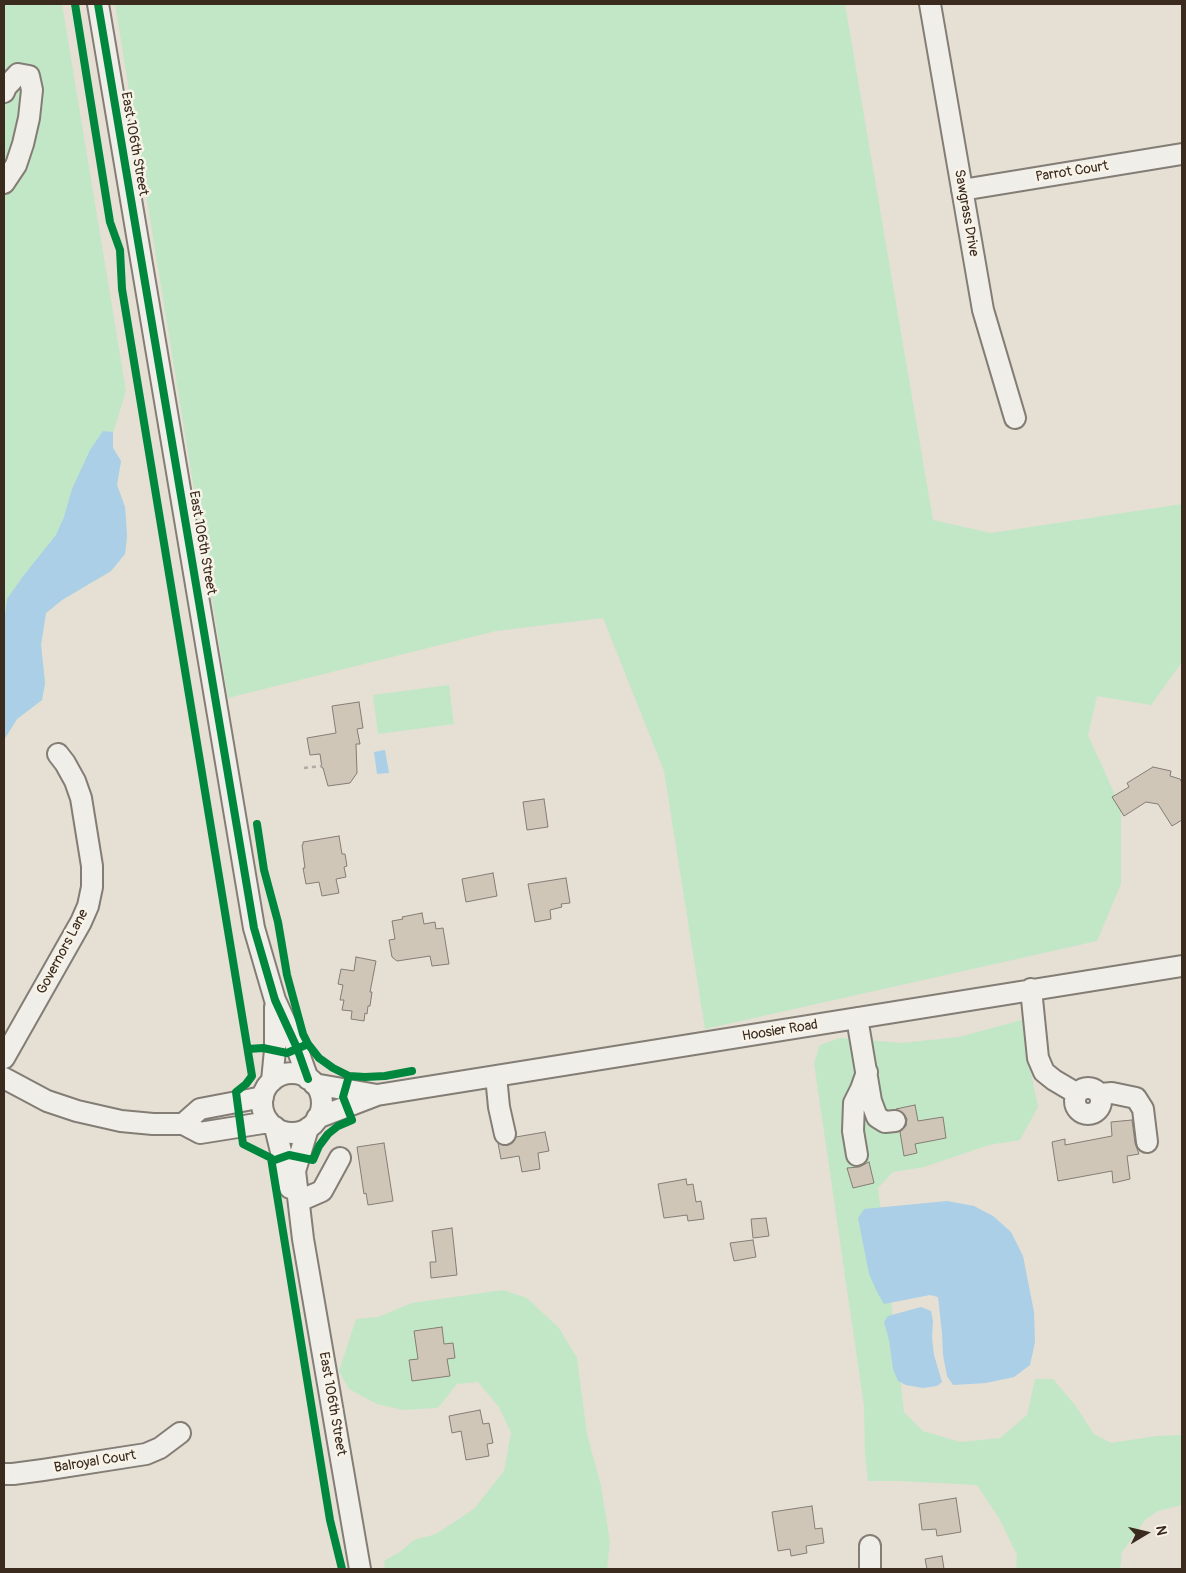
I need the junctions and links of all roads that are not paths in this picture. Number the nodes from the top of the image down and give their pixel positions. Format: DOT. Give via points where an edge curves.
graph roads {
  1 [pos="98,4"];
  2 [pos="930,4"];
  3 [pos="4,92"];
  4 [pos="1182,154"];
  5 [pos="4,184"];
  6 [pos="962,190"];
  7 [pos="1015,418"];
  8 [pos="58,754"];
  9 [pos="1182,966"];
  10 [pos="1031,989"];
  11 [pos="275,1000"];
  12 [pos="857,1018"];
  13 [pos="4,1058"];
  14 [pos="867,1072"];
  15 [pos="496,1076"];
  16 [pos="4,1078"];
  17 [pos="311,1081"];
  18 [pos="267,1089"];
  19 [pos="377,1095"];
  20 [pos="895,1121"];
  21 [pos="312,1123"];
  22 [pos="183,1124"];
  23 [pos="272,1124"];
  24 [pos="505,1134"];
  25 [pos="1147,1142"];
  26 [pos="857,1155"];
  27 [pos="340,1158"];
  28 [pos="298,1201"];
  29 [pos="303,1239"];
  30 [pos="180,1433"];
  31 [pos="4,1474"];
  32 [pos="870,1546"];
  33 [pos="360,1569"];
  34 [pos="870,1569"];
  1 -- 11 [label="street, East 106th Street" via="252,919"];
  2 -- 6 [label="street, Sawgrass Drive"];
  3 -- 5 [label="street" via="18,74 29,76 32,90 30,118 16,165"];
  4 -- 6 [label="street, Parrot Court"];
  6 -- 7 [label="street, Sawgrass Drive" via="982,310"];
  8 -- 13 [label="street, Governors Lane" via="82,798 92,887 81,922"];
  9 -- 10 [label="street, Hoosier Road"];
  10 -- 12 [label="street, Hoosier Road"];
  10 -- 25 [label="street" via="1038,1058 1044,1072 1076,1094 1086,1087 1100,1094 1136,1098 1143,1109"];
  11 -- 17 [label="street, East 106th Street"];
  11 -- 18 [label="street, East 106th Street" via="275,1050"];
  12 -- 14 [label="street"];
  12 -- 15 [label="street, Hoosier Road"];
  14 -- 20 [label="street" via="871,1102 877,1117 885,1122"];
  14 -- 26 [label="street" via="853,1109"];
  15 -- 19 [label="street, Hoosier Road"];
  15 -- 24 [label="street"];
  16 -- 22 [label="street" via="47,1101 77,1110 121,1121"];
  17 -- 18 [label="street" via="293,1073 278,1077"];
  17 -- 19 [label="street, Hoosier Road"];
  17 -- 21 [label="street" via="320,1094 321,1104 320,1113"];
  18 -- 22 [label="street" via="200,1109"];
  18 -- 23 [label="street" via="263,1111"];
  19 -- 21 [label="street, Hoosier Road"];
  21 -- 23 [label="street" via="299,1132 289,1133"];
  21 -- 28 [label="street, East 106th Street" via="295,1171"];
  22 -- 23 [label="street" via="200,1133"];
  23 -- 29 [label="street, East 106th Street"];
  27 -- 28 [label="street" via="322,1191"];
  28 -- 29 [label="street, East 106th Street"];
  29 -- 33 [label="street, East 106th Street"];
  30 -- 31 [label="street, Balroyal Court" via="146,1454"];
  32 -- 34 [label="street"];
}
